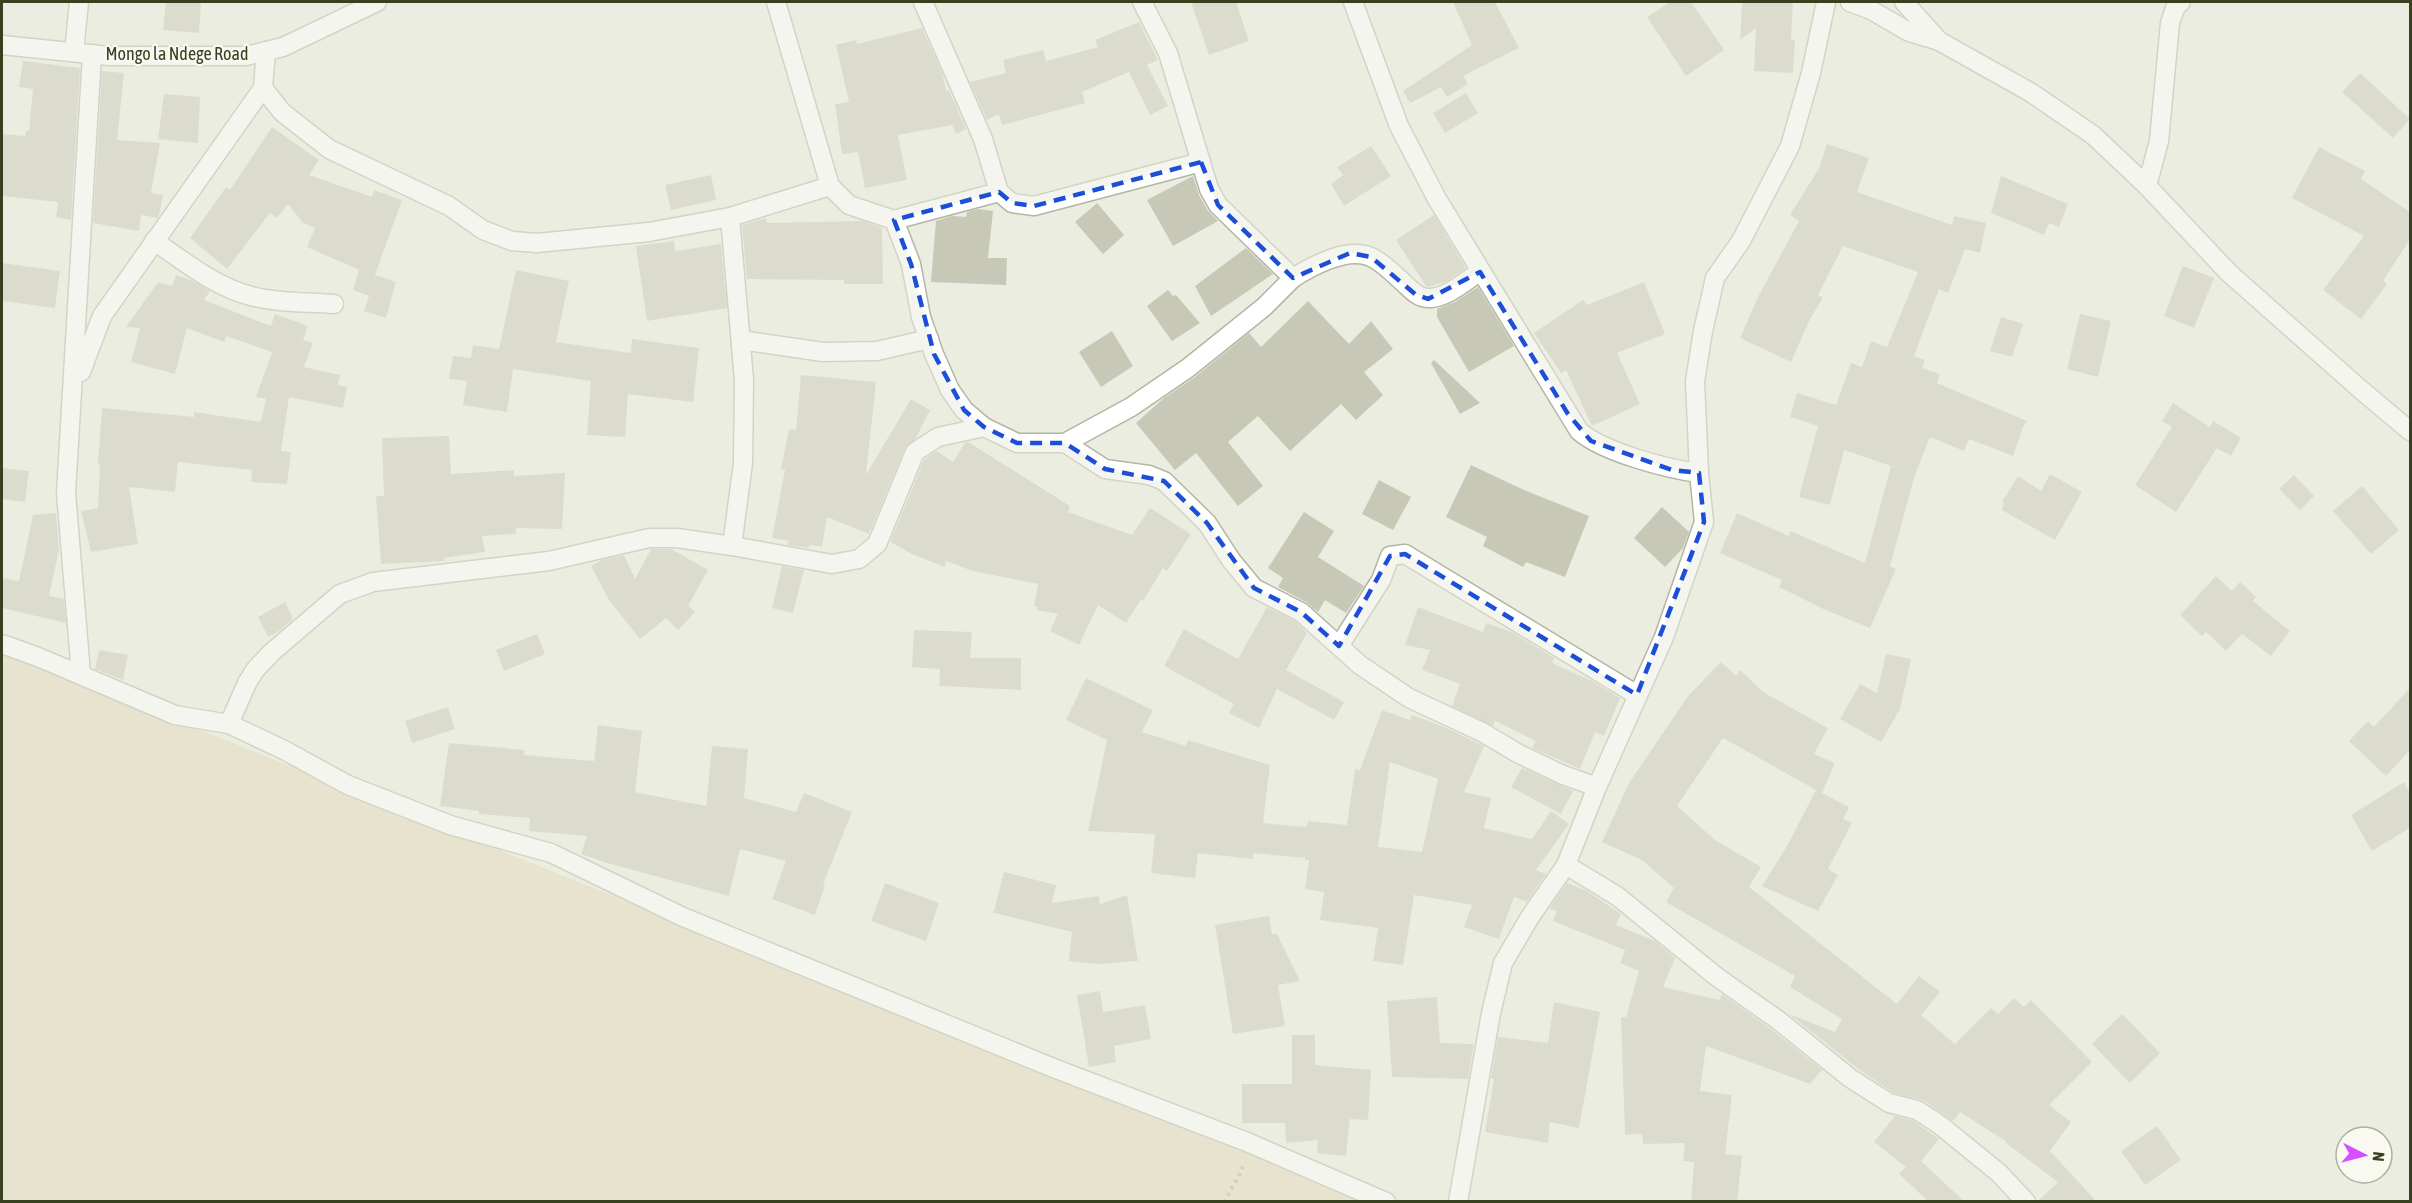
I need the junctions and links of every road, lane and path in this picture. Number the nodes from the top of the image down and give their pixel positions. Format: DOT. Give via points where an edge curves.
graph roads {
  1 [pos="79,2"];
  2 [pos="377,2"];
  3 [pos="776,2"];
  4 [pos="923,2"];
  5 [pos="1142,2"];
  6 [pos="1353,2"];
  7 [pos="1826,2"];
  8 [pos="1850,2"];
  9 [pos="1904,2"];
  10 [pos="2181,2"];
  11 [pos="1939,41"];
  12 [pos="2,45"];
  13 [pos="266,51"];
  14 [pos="83,53"];
  15 [pos="263,88"];
  16 [pos="1201,162"];
  17 [pos="830,186"];
  18 [pos="2147,186"];
  19 [pos="999,192"];
  20 [pos="730,217"];
  21 [pos="894,220"];
  22 [pos="154,241"];
  23 [pos="1480,272"];
  24 [pos="1293,278"];
  25 [pos="334,304"];
  26 [pos="929,339"];
  27 [pos="741,340"];
  28 [pos="73,398"];
  29 [pos="984,427"];
  30 [pos="2410,431"];
  31 [pos="1065,443"];
  32 [pos="1699,473"];
  33 [pos="732,546"];
  34 [pos="2,644"];
  35 [pos="1340,646"];
  36 [pos="81,674"];
  37 [pos="1637,694"];
  38 [pos="229,724"];
  39 [pos="1597,787"];
  40 [pos="1566,865"];
  41 [pos="1247,1142"];
  42 [pos="1224,1202"];
  43 [pos="1386,1202"];
  44 [pos="1458,1202"];
  45 [pos="2026,1202"];
  1 -- 14 [label="street"];
  2 -- 13 [label="street, Mongo la Ndege Road" via="283,47"];
  3 -- 17 [label="street"];
  4 -- 19 [label="street" via="983,139"];
  5 -- 16 [label="street" via="1168,53"];
  6 -- 23 [label="street" via="1399,126"];
  7 -- 32 [label="street" via="1790,146 1741,241 1715,278 1695,381"];
  8 -- 11 [label="street" via="1909,32"];
  9 -- 11 [label="street"];
  10 -- 18 [label="street" via="2170,23 2159,141"];
  11 -- 18 [label="street" via="2030,92 2094,135"];
  12 -- 14 [label="street, Mongo la Ndege Road"];
  13 -- 14 [label="street, Mongo la Ndege Road" via="246,56"];
  13 -- 15 [label="street"];
  14 -- 28 [label="street"];
  15 -- 20 [label="street" via="282,112 329,149 449,206 483,230 512,241 537,243 649,232"];
  15 -- 22 [label="street"];
  16 -- 19 [label="street" via="1034,206 1012,203"];
  16 -- 24 [label="street" via="1218,205"];
  17 -- 20 [label="street"];
  17 -- 21 [label="street" via="849,205"];
  18 -- 30 [label="street" via="2229,273"];
  19 -- 21 [label="street"];
  20 -- 27 [label="street"];
  21 -- 26 [label="street" via="912,264"];
  22 -- 25 [label="street" via="210,278 252,297"];
  22 -- 28 [label="street" via="102,316"];
  23 -- 24 [label="street" via="1428,299 1415,294 1371,257 1350,254"];
  23 -- 32 [label="street" via="1579,431 1591,441 1672,470"];
  24 -- 31 [label="street" via="1264,307 1188,368 1131,407"];
  26 -- 27 [label="street" via="877,351 823,352"];
  26 -- 29 [label="street" via="950,390 964,410"];
  27 -- 33 [label="street" via="744,463"];
  28 -- 36 [label="street" via="66,493"];
  29 -- 31 [label="street" via="1017,443"];
  29 -- 33 [label="street" via="938,436 915,452 877,544 859,559 832,564"];
  31 -- 35 [label="street" via="1106,469 1164,481 1207,523 1230,560 1254,588 1301,612"];
  32 -- 37 [label="street" via="1704,522 1664,637"];
  33 -- 38 [label="street" via="649,538 549,561 358,586 340,594 255,670"];
  34 -- 36 [label="street"];
  35 -- 37 [label="street" via="1381,580 1390,556 1405,554"];
  35 -- 39 [label="street" via="1360,665 1409,698 1563,775"];
  36 -- 38 [label="street" via="175,715"];
  37 -- 39 [label="street"];
  38 -- 41 [label="street" via="358,789 450,825 551,853 682,917"];
  39 -- 40 [label="street"];
  40 -- 44 [label="street" via="1503,963"];
  40 -- 45 [label="street" via="1617,896 1850,1078 1889,1103 1917,1110 1940,1125 1999,1173"];
  41 -- 42 [label="path" via="1241,1172"];
  41 -- 43 [label="street"];
}
